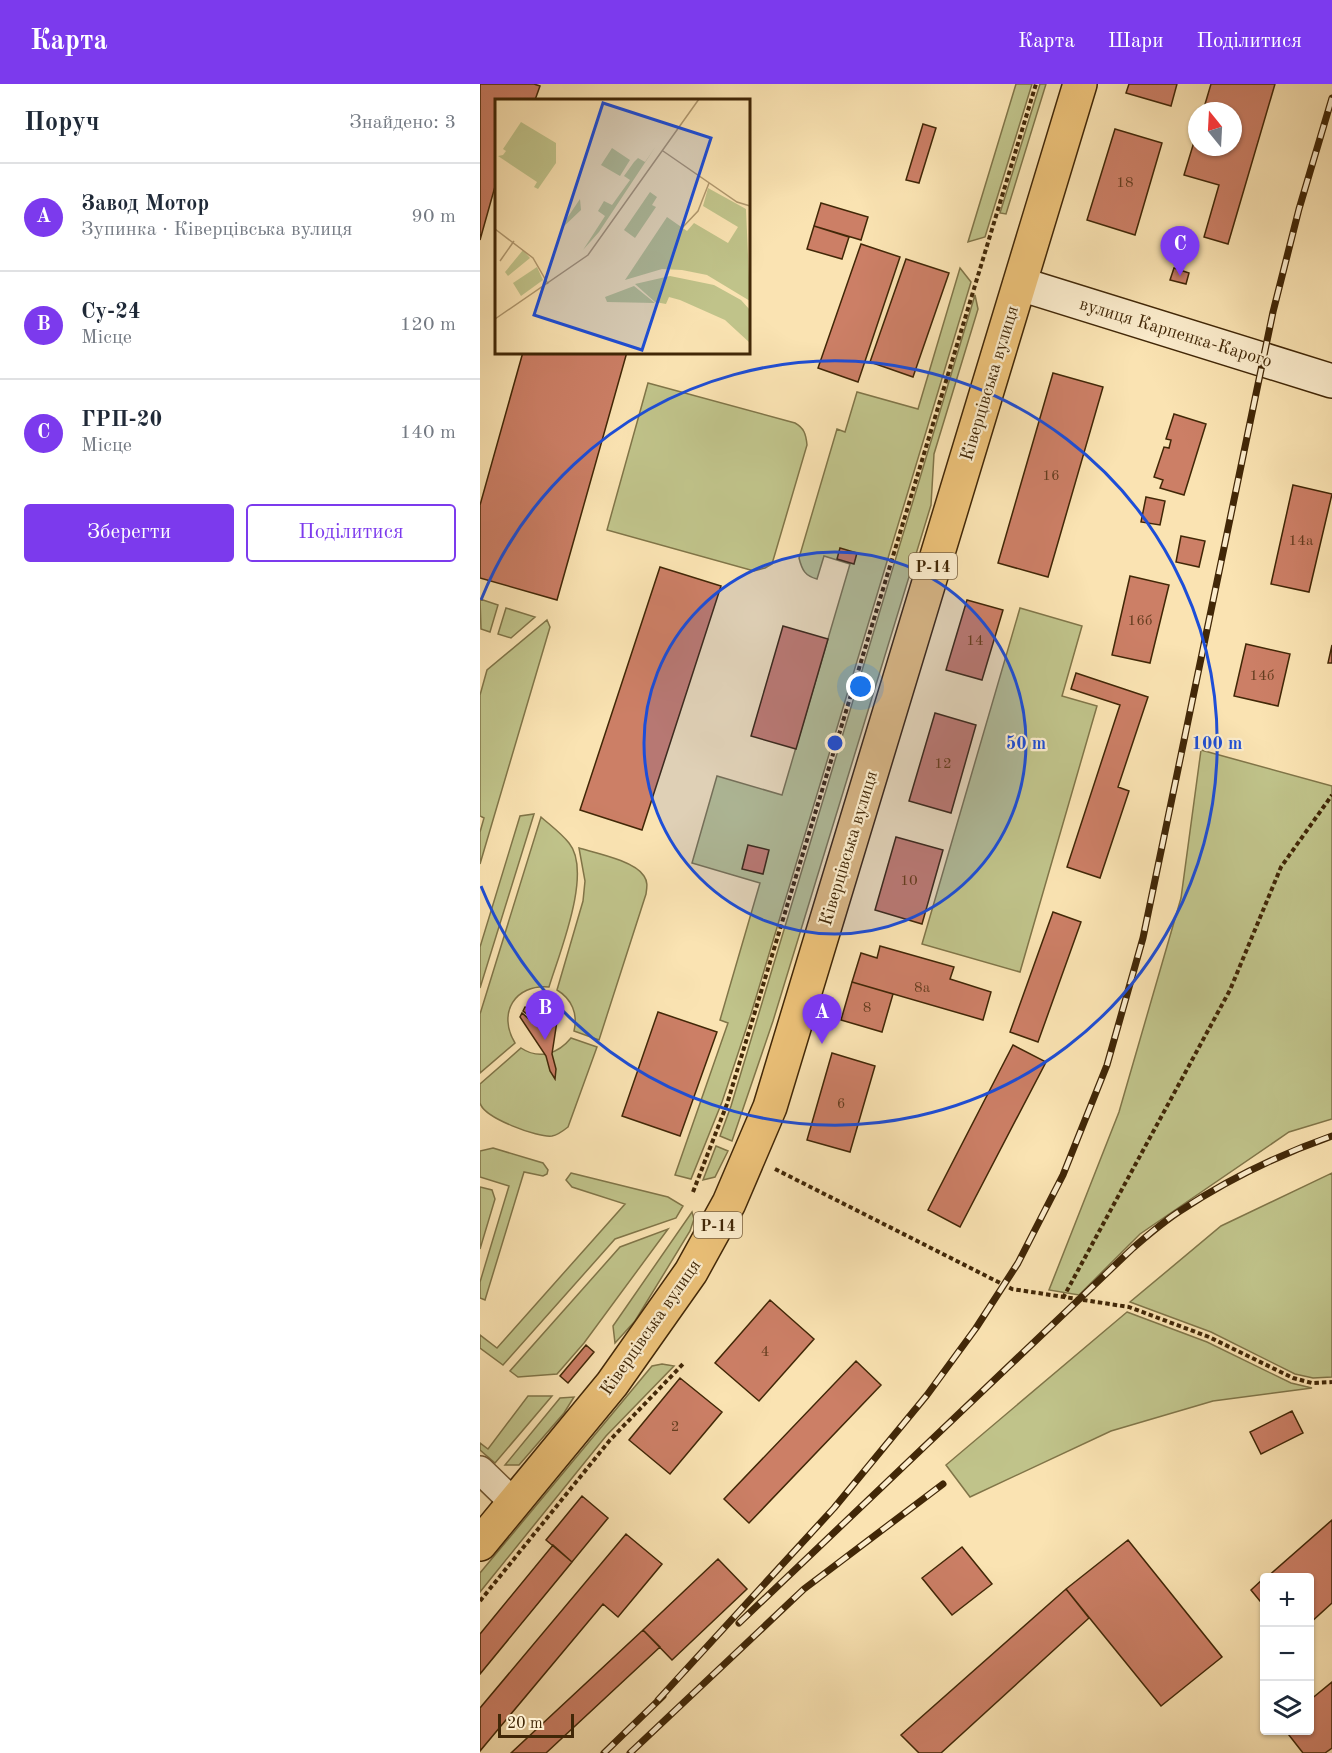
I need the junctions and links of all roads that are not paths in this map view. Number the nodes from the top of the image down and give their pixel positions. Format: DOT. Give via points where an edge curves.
graph roads {
  1 [pos="1080,84"];
  2 [pos="1020,284"];
  3 [pos="1332,381"];
  4 [pos="480,1470"];
  5 [pos="514,1503"];
  6 [pos="480,1544"];
  1 -- 2 [label="main road, Ківерцівська вулиця / Р-14"];
  2 -- 3 [label="main road, вулиця Карпенка-Карого"];
  2 -- 5 [label="main road, Ківерцівська вулиця / Р-14" via="770,1107 729,1203 691,1272 612,1384"];
  4 -- 5 [label="street"];
  5 -- 6 [label="main road, Ківерцівська вулиця / Р-14"];
}
